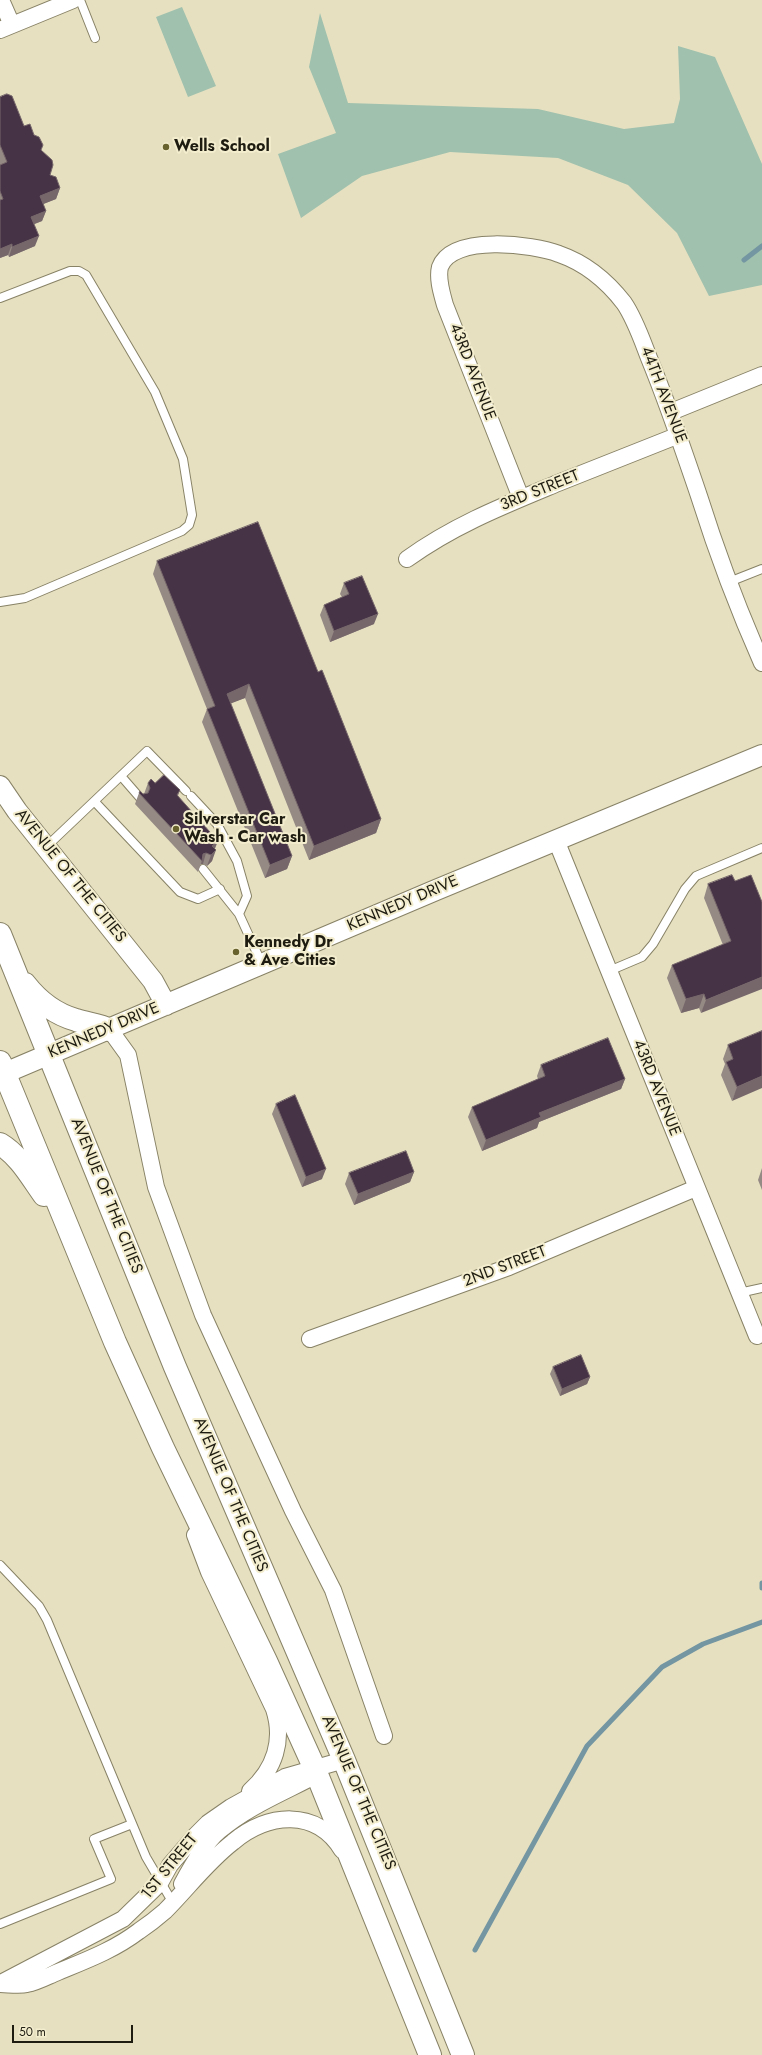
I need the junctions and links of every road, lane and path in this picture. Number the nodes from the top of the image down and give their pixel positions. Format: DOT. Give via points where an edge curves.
graph roads {
  1 [pos="1,0"];
  2 [pos="73,0"];
  3 [pos="80,0"];
  4 [pos="6,27"];
  5 [pos="95,38"];
  6 [pos="457,250"];
  7 [pos="0,298"];
  8 [pos="762,375"];
  9 [pos="671,412"];
  10 [pos="679,435"];
  11 [pos="521,498"];
  12 [pos="407,560"];
  13 [pos="762,569"];
  14 [pos="730,582"];
  15 [pos="0,602"];
  16 [pos="762,663"];
  17 [pos="762,755"];
  18 [pos="121,776"];
  19 [pos="0,786"];
  20 [pos="141,799"];
  21 [pos="95,802"];
  22 [pos="556,840"];
  23 [pos="46,847"];
  24 [pos="762,848"];
  25 [pos="203,869"];
  26 [pos="220,889"];
  27 [pos="239,914"];
  28 [pos="0,934"];
  29 [pos="262,964"];
  30 [pos="14,970"];
  31 [pos="609,971"];
  32 [pos="166,1005"];
  33 [pos="110,1030"];
  34 [pos="48,1054"];
  35 [pos="2,1070"];
  36 [pos="0,1144"];
  37 [pos="696,1188"];
  38 [pos="80,1259"];
  39 [pos="762,1288"];
  40 [pos="739,1293"];
  41 [pos="756,1336"];
  42 [pos="310,1339"];
  43 [pos="163,1448"];
  44 [pos="0,1565"];
  45 [pos="384,1736"];
  46 [pos="344,1760"];
  47 [pos="315,1771"];
  48 [pos="231,1807"];
  49 [pos="132,1824"];
  50 [pos="359,1877"];
  51 [pos="160,1883"];
  52 [pos="173,1903"];
  53 [pos="0,1924"];
  54 [pos="0,1984"];
  55 [pos="430,2055"];
  56 [pos="464,2055"];
  1 -- 4 [label="street"];
  2 -- 4 [label="street"];
  3 -- 5 [label="lane"];
  6 -- 9 [label="street, 44TH AVENUE" via="477,246 534,248 558,253 598,276 625,305"];
  6 -- 11 [label="street, 43RD AVENUE" via="446,257 440,267 445,305"];
  7 -- 15 [label="lane" via="70,271 79,271 86,275 155,392 183,459 192,515 189,525 182,531 25,598"];
  8 -- 9 [label="street"];
  9 -- 10 [label="street, 44TH AVENUE"];
  10 -- 11 [label="street, 3RD STREET"];
  10 -- 14 [label="street, 44TH AVENUE" via="714,544"];
  11 -- 12 [label="street, 3RD STREET" via="463,524"];
  13 -- 14 [label="lane"];
  14 -- 16 [label="street, 44TH AVENUE"];
  17 -- 22 [label="street, KENNEDY DRIVE"];
  18 -- 20 [label="lane"];
  18 -- 21 [label="lane"];
  18 -- 27 [label="lane" via="147,751 217,824 237,861 247,896"];
  19 -- 23 [label="street, AVENUE OF THE CITIES" via="17,812"];
  21 -- 23 [label="lane"];
  21 -- 26 [label="lane" via="180,892 198,899"];
  22 -- 29 [label="street, KENNEDY DRIVE"];
  22 -- 31 [label="street, 43RD AVENUE"];
  23 -- 32 [label="street, AVENUE OF THE CITIES" via="153,981"];
  24 -- 31 [label="lane" via="696,876 685,889 654,944 642,957"];
  25 -- 26 [label="lane"];
  26 -- 27 [label="lane"];
  27 -- 29 [label="lane"];
  28 -- 30 [label="main road, AVENUE OF THE CITIES"];
  29 -- 32 [label="street, KENNEDY DRIVE"];
  30 -- 33 [label="main road" via="32,993 50,1008 76,1020 104,1026"];
  30 -- 34 [label="main road, AVENUE OF THE CITIES"];
  31 -- 37 [label="street, 43RD AVENUE"];
  32 -- 33 [label="street, KENNEDY DRIVE"];
  33 -- 34 [label="street, KENNEDY DRIVE"];
  33 -- 45 [label="street" via="128,1056 156,1187 203,1315 293,1511 333,1590"];
  34 -- 35 [label="street, KENNEDY DRIVE"];
  34 -- 46 [label="main road, AVENUE OF THE CITIES" via="178,1374"];
  35 -- 38 [label="main road, AVENUE OF THE CITIES"];
  36 -- 38 [label="main road" via="22,1163 45,1196"];
  37 -- 40 [label="street, 43RD AVENUE"];
  37 -- 42 [label="street, 2ND STREET" via="510,1267"];
  38 -- 43 [label="main road, AVENUE OF THE CITIES"];
  39 -- 40 [label="lane"];
  40 -- 41 [label="street, 43RD AVENUE"];
  43 -- 47 [label="main road, AVENUE OF THE CITIES" via="266,1661"];
  43 -- 48 [label="street" via="209,1572 278,1721 279,1742 268,1770 258,1784"];
  44 -- 49 [label="lane" via="40,1606"];
  46 -- 47 [label="street"];
  46 -- 56 [label="main road, AVENUE OF THE CITIES"];
  47 -- 48 [label="street, 1ST STREET" via="285,1777"];
  47 -- 50 [label="main road, AVENUE OF THE CITIES"];
  47 -- 52 [label="street" via="246,1812 218,1832 189,1870"];
  48 -- 51 [label="street, 1ST STREET" via="194,1836 170,1865"];
  49 -- 51 [label="lane"];
  49 -- 53 [label="lane" via="94,1839 111,1880"];
  50 -- 52 [label="street, 1ST STREET" via="335,1839 324,1829 302,1820 279,1820 267,1823 234,1840"];
  50 -- 55 [label="main road, AVENUE OF THE CITIES"];
  51 -- 52 [label="lane"];
  51 -- 54 [label="street, 1ST STREET" via="123,1919"];
  52 -- 54 [label="street, 1ST STREET" via="140,1931 104,1953 27,1984"];
}
